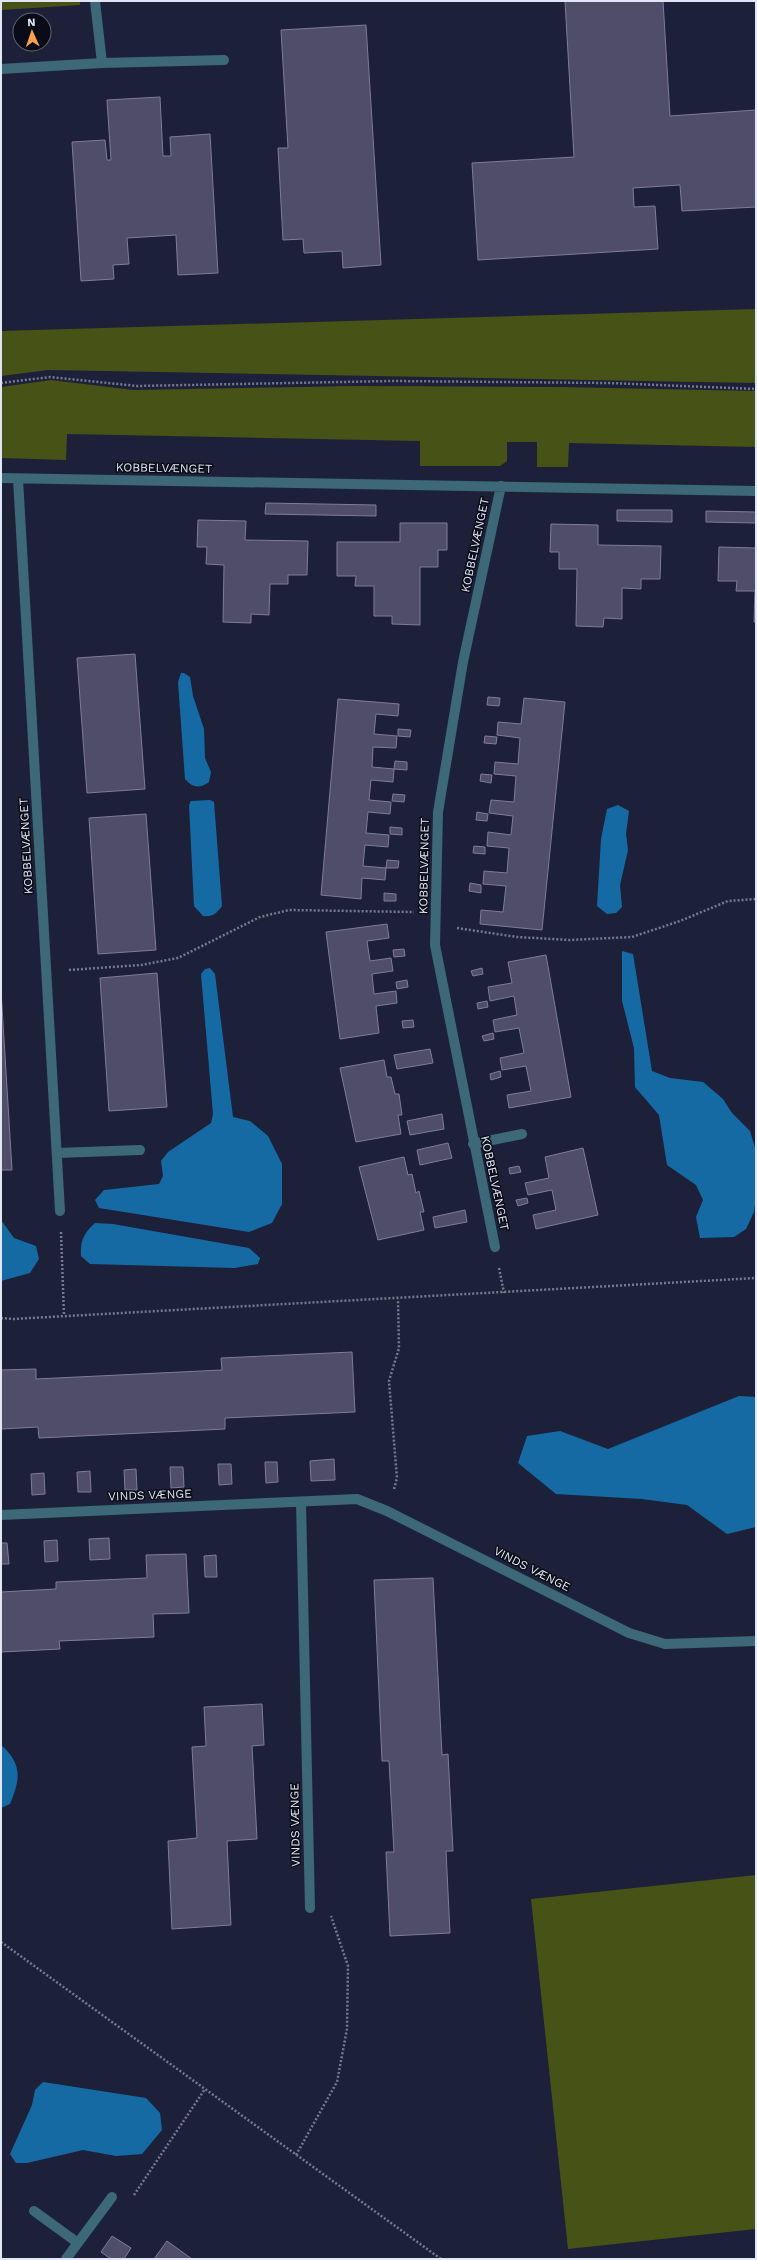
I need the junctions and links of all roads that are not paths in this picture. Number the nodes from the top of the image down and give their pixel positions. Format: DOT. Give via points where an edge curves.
graph roads {
  1 [pos="95,1"];
  2 [pos="224,60"];
  3 [pos="102,63"];
  4 [pos="1,68"];
  5 [pos="1,478"];
  6 [pos="18,479"];
  7 [pos="501,486"];
  8 [pos="756,491"];
  9 [pos="522,1134"];
  10 [pos="474,1144"];
  11 [pos="140,1150"];
  12 [pos="56,1153"];
  13 [pos="60,1211"];
  14 [pos="495,1248"];
  15 [pos="301,1502"];
  16 [pos="1,1515"];
  17 [pos="756,1641"];
  18 [pos="310,1908"];
  19 [pos="112,2197"];
  20 [pos="34,2211"];
  21 [pos="78,2243"];
  22 [pos="66,2259"];
  1 -- 3 [label="street"];
  2 -- 3 [label="street"];
  3 -- 4 [label="street"];
  5 -- 6 [label="street, KOBBELVÆNGET"];
  6 -- 7 [label="street, KOBBELVÆNGET"];
  6 -- 12 [label="street, KOBBELVÆNGET"];
  7 -- 8 [label="street, KOBBELVÆNGET"];
  7 -- 10 [label="street, KOBBELVÆNGET" via="463,662 438,812 435,945"];
  9 -- 10 [label="street"];
  10 -- 14 [label="street, KOBBELVÆNGET"];
  11 -- 12 [label="street"];
  12 -- 13 [label="street, KOBBELVÆNGET"];
  15 -- 16 [label="street, VINDS VÆNGE"];
  15 -- 17 [label="street, VINDS VÆNGE" via="356,1499 387,1511 629,1633 665,1644"];
  15 -- 18 [label="street, VINDS VÆNGE"];
  19 -- 21 [label="street"];
  20 -- 21 [label="street"];
  21 -- 22 [label="street"];
}
